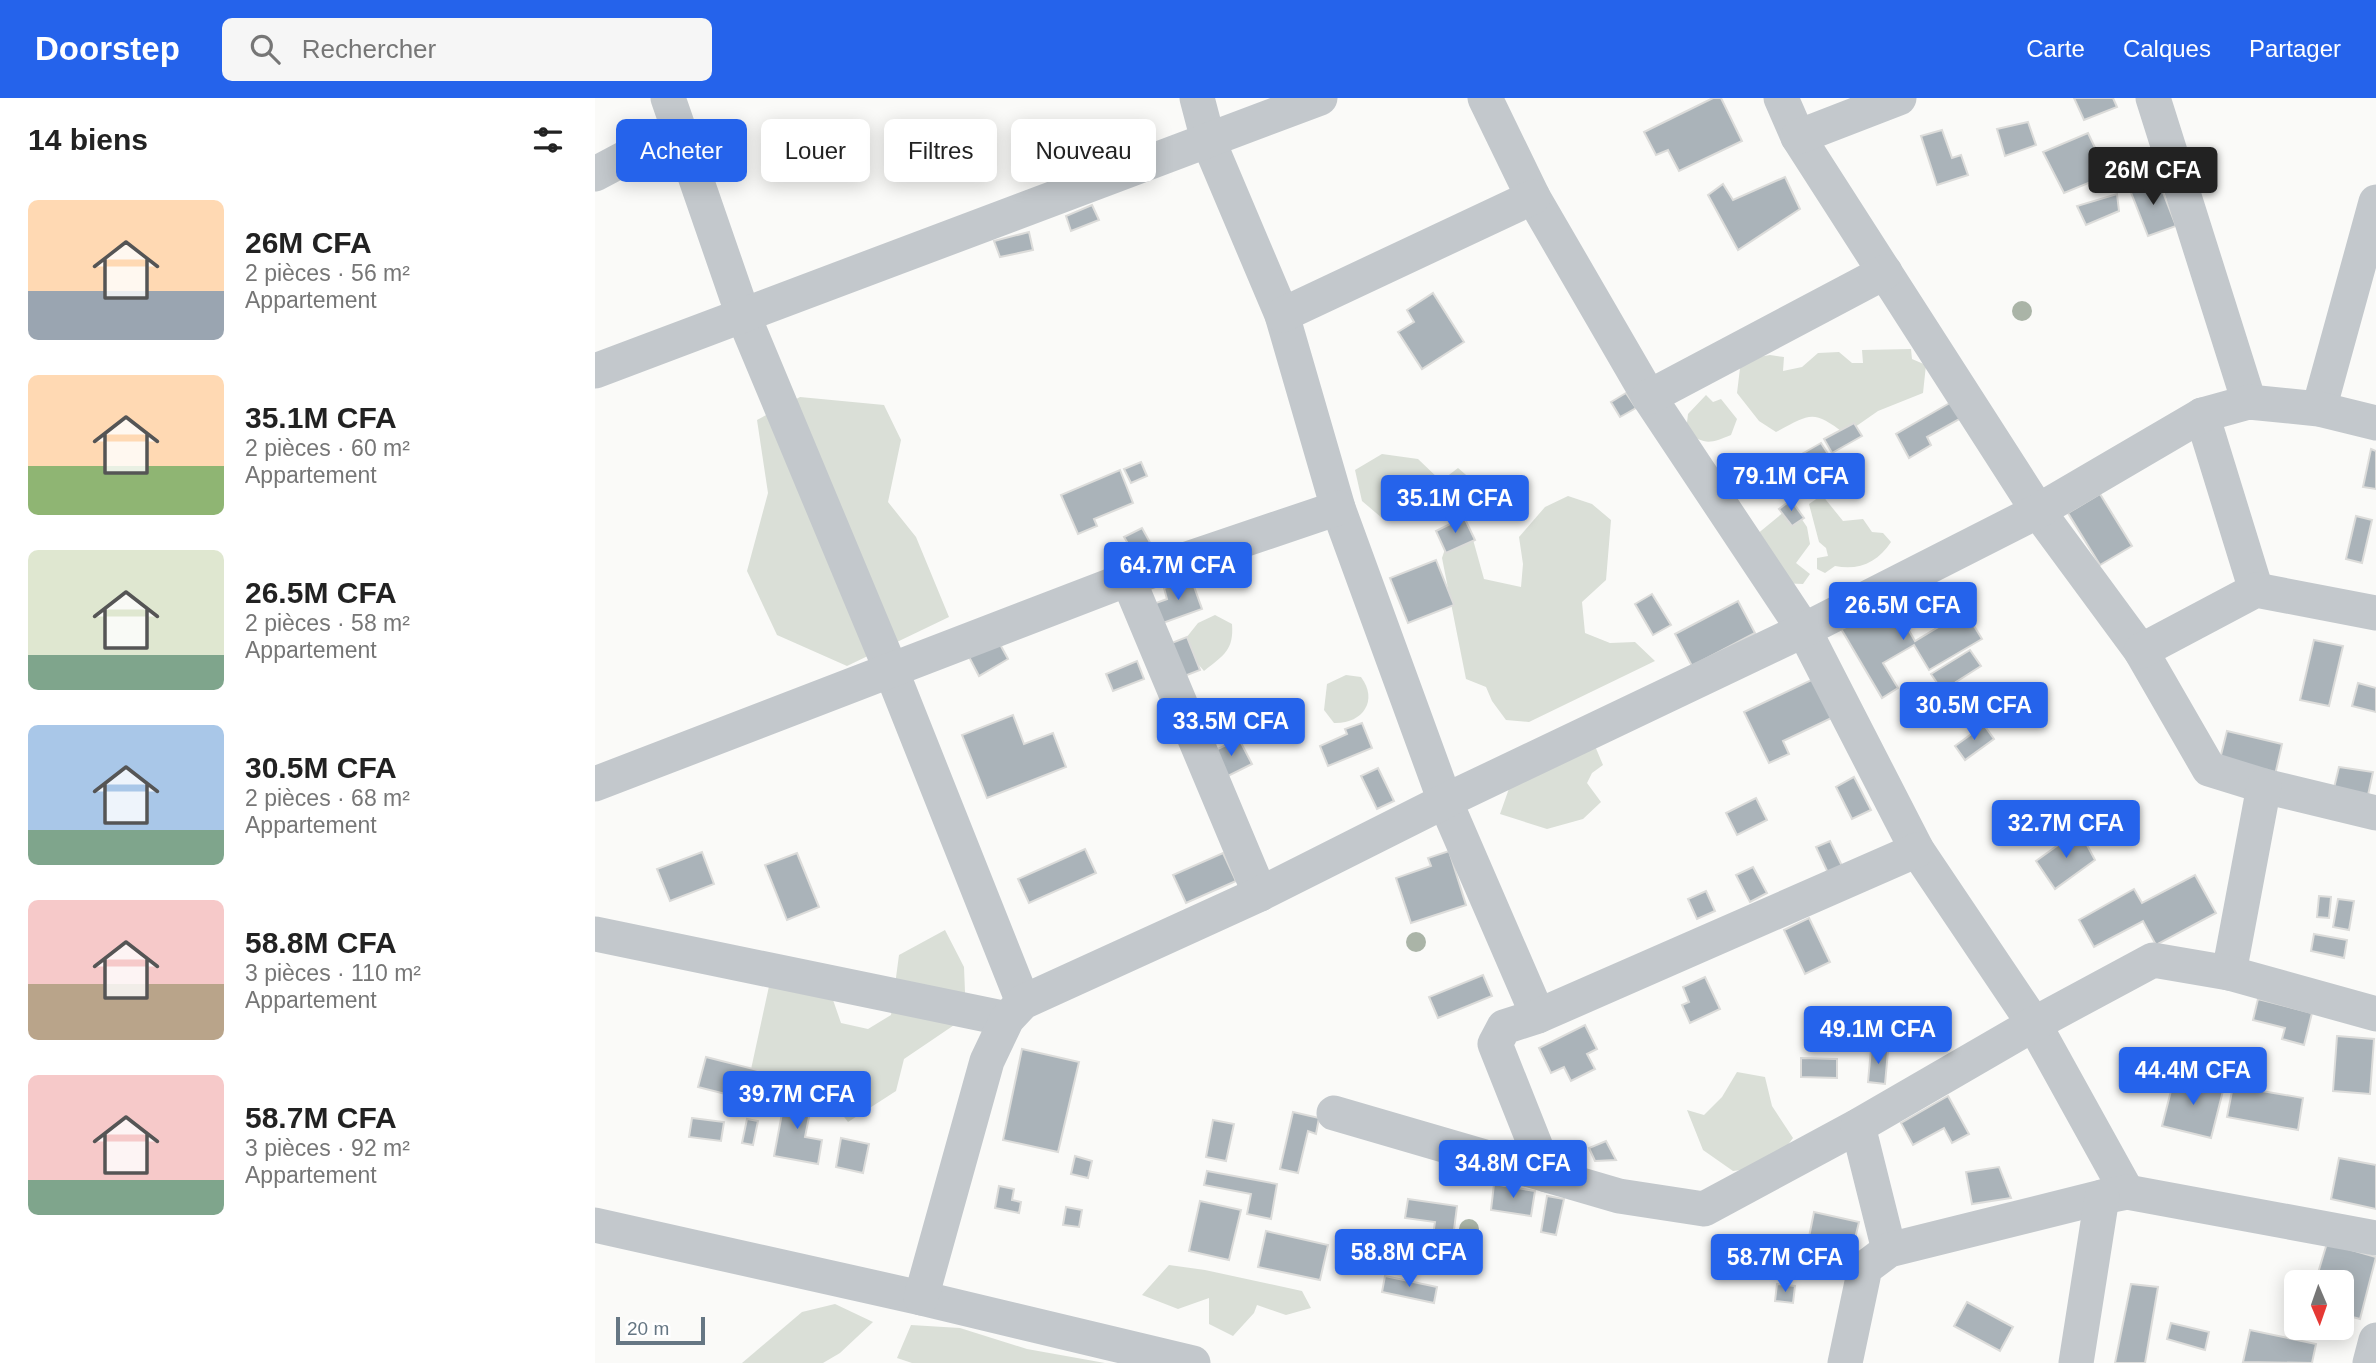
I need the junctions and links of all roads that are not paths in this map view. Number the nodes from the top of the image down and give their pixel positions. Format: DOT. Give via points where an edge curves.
graph roads {
  1 [pos="1197,98"];
  2 [pos="1320,98"];
  3 [pos="1485,98"];
  4 [pos="1781,98"];
  5 [pos="1899,98"];
  6 [pos="2153,98"];
  7 [pos="673,114"];
  8 [pos="1798,136"];
  9 [pos="1208,140"];
  10 [pos="595,174"];
  11 [pos="1534,197"];
  12 [pos="2376,202"];
  13 [pos="1885,272"];
  14 [pos="743,315"];
  15 [pos="1282,315"];
  16 [pos="595,371"];
  17 [pos="1649,397"];
  18 [pos="2249,402"];
  19 [pos="2319,409"];
  20 [pos="2202,415"];
  21 [pos="2376,423"];
  22 [pos="1338,508"];
  23 [pos="2038,511"];
  24 [pos="1128,579"];
  25 [pos="2256,590"];
  26 [pos="2376,613"];
  27 [pos="1804,630"];
  28 [pos="2141,651"];
  29 [pos="891,670"];
  30 [pos="595,784"];
  31 [pos="2264,786"];
  32 [pos="1445,801"];
  33 [pos="2376,813"];
  34 [pos="1917,850"];
  35 [pos="1260,894"];
  36 [pos="595,934"];
  37 [pos="2229,973"];
  38 [pos="1015,1010"];
  39 [pos="2376,1014"];
  40 [pos="1538,1016"];
  41 [pos="2034,1024"];
  42 [pos="1334,1113"];
  43 [pos="1858,1126"];
  44 [pos="1548,1175"];
  45 [pos="2115,1194"];
  46 [pos="595,1226"];
  47 [pos="2376,1238"];
  48 [pos="1889,1250"];
  49 [pos="921,1298"];
  50 [pos="2376,1339"];
  51 [pos="1193,1363"];
  52 [pos="1845,1363"];
  53 [pos="2075,1363"];
  54 [pos="2371,1363"];
  1 -- 9 [label="street"];
  2 -- 9 [label="street"];
  3 -- 11 [label="street"];
  4 -- 8 [label="street"];
  5 -- 8 [label="street"];
  6 -- 18 [label="street"];
  7 -- 10 [label="street"];
  7 -- 14 [label="street"];
  8 -- 13 [label="street"];
  9 -- 14 [label="street"];
  9 -- 15 [label="street"];
  11 -- 15 [label="street"];
  11 -- 17 [label="street"];
  12 -- 19 [label="street"];
  13 -- 17 [label="street"];
  13 -- 23 [label="street"];
  14 -- 16 [label="street"];
  14 -- 29 [label="street"];
  15 -- 22 [label="street"];
  17 -- 27 [label="street"];
  18 -- 19 [label="street"];
  18 -- 20 [label="street"];
  19 -- 21 [label="street"];
  20 -- 23 [label="street"];
  20 -- 25 [label="street"];
  22 -- 24 [label="street"];
  22 -- 32 [label="street"];
  23 -- 27 [label="street"];
  23 -- 28 [label="street"];
  24 -- 29 [label="street"];
  24 -- 35 [label="street"];
  25 -- 26 [label="street"];
  25 -- 28 [label="street"];
  27 -- 32 [label="street"];
  27 -- 34 [label="street"];
  28 -- 31 [label="street" via="2209,769"];
  29 -- 30 [label="street"];
  29 -- 38 [label="street"];
  31 -- 33 [label="street"];
  31 -- 37 [label="street"];
  32 -- 35 [label="street"];
  32 -- 40 [label="street"];
  34 -- 40 [label="street"];
  34 -- 41 [label="street"];
  35 -- 38 [label="street"];
  36 -- 38 [label="street"];
  37 -- 39 [label="street"];
  37 -- 41 [label="street" via="2153,960"];
  38 -- 49 [label="street" via="987,1061"];
  40 -- 44 [label="street" via="1504,1027 1495,1044"];
  41 -- 43 [label="street"];
  41 -- 45 [label="street"];
  42 -- 44 [label="street"];
  43 -- 44 [label="street" via="1704,1209 1619,1196"];
  43 -- 48 [label="street"];
  45 -- 47 [label="street"];
  45 -- 48 [label="street"];
  45 -- 53 [label="street"];
  46 -- 49 [label="street"];
  48 -- 52 [label="street" via="1865,1268"];
  49 -- 51 [label="street"];
  50 -- 54 [label="street"];
}
